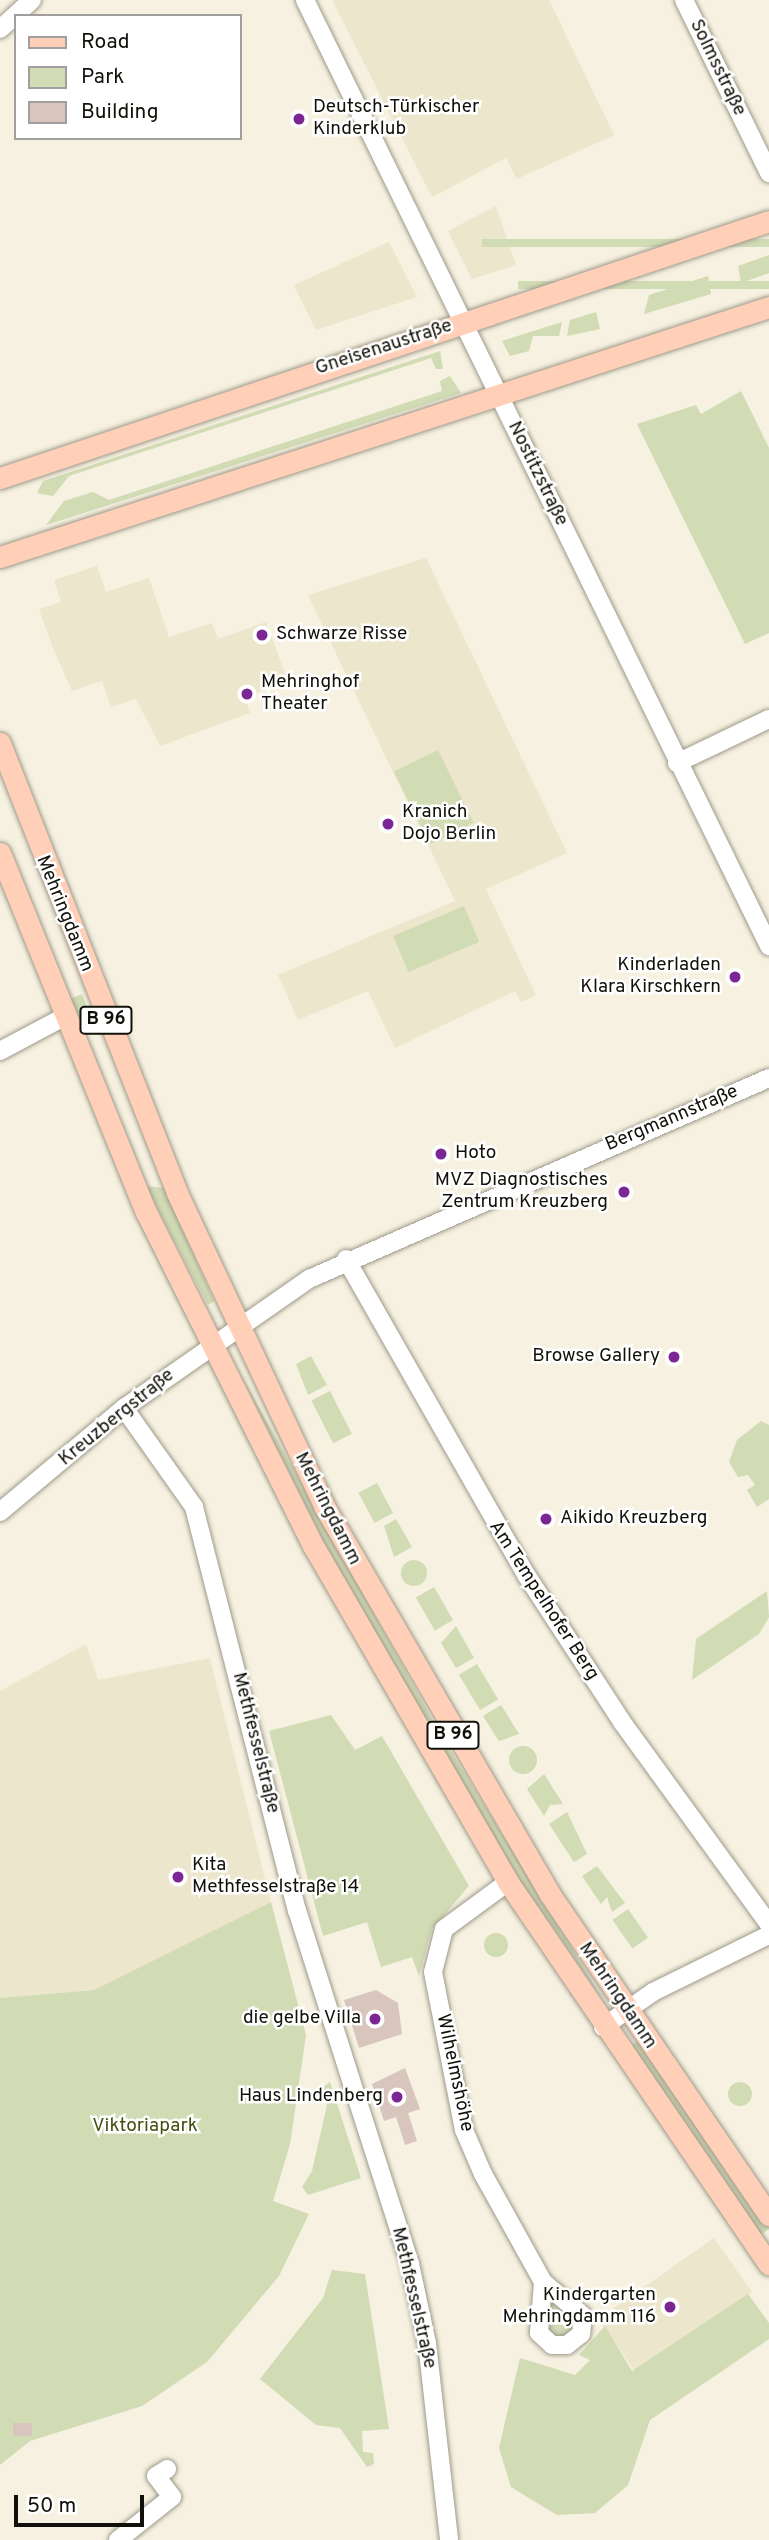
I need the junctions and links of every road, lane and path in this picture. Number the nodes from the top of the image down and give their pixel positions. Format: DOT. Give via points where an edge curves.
graph roads {
  1 [pos="32,0"];
  2 [pos="305,0"];
  3 [pos="684,0"];
  4 [pos="17,14"];
  5 [pos="14,16"];
  6 [pos="0,29"];
  7 [pos="769,173"];
  8 [pos="769,221"];
  9 [pos="769,307"];
  10 [pos="463,322"];
  11 [pos="497,393"];
  12 [pos="0,478"];
  13 [pos="0,557"];
  14 [pos="769,719"];
  15 [pos="0,743"];
  16 [pos="677,763"];
  17 [pos="0,853"];
  18 [pos="769,946"];
  19 [pos="62,1018"];
  20 [pos="0,1051"];
  21 [pos="769,1077"];
  22 [pos="346,1259"];
  23 [pos="236,1327"];
  24 [pos="211,1346"];
  25 [pos="124,1408"];
  26 [pos="0,1512"];
  27 [pos="508,1881"];
  28 [pos="769,1924"];
  29 [pos="769,1935"];
  30 [pos="627,2011"];
  31 [pos="603,2027"];
  32 [pos="769,2215"];
  33 [pos="769,2265"];
  34 [pos="543,2282"];
  35 [pos="167,2469"];
  36 [pos="118,2540"];
  37 [pos="449,2540"];
  1 -- 4 [label="street"];
  2 -- 10 [label="street, Nostitzstraße"];
  3 -- 7 [label="street, Solmsstraße"];
  5 -- 6 [label="street"];
  8 -- 10 [label="main road, Gneisenaustraße"];
  9 -- 11 [label="main road"];
  10 -- 11 [label="street, Nostitzstraße"];
  10 -- 12 [label="main road, Gneisenaustraße"];
  11 -- 13 [label="main road"];
  11 -- 16 [label="street, Nostitzstraße"];
  14 -- 16 [label="street"];
  15 -- 23 [label="main road, Mehringdamm / B 96" via="88,975"];
  16 -- 18 [label="street, Nostitzstraße"];
  17 -- 19 [label="main road, Mehringdamm / B 96"];
  19 -- 20 [label="street"];
  19 -- 24 [label="main road, Mehringdamm / B 96"];
  21 -- 22 [label="street, Bergmannstraße"];
  22 -- 23 [label="street, Bergmannstraße"];
  22 -- 28 [label="street, Am Tempelhofer Berg" via="527,1576 622,1722"];
  23 -- 24 [label="street, Kreuzbergstraße"];
  23 -- 30 [label="main road, Mehringdamm / B 96" via="415,1671"];
  24 -- 25 [label="street, Kreuzbergstraße"];
  24 -- 27 [label="main road, Mehringdamm / B 96" via="384,1674"];
  25 -- 26 [label="street, Kreuzbergstraße"];
  25 -- 37 [label="street, Methfesselstraße" via="194,1507 297,1910 410,2264 427,2343"];
  27 -- 31 [label="main road, Mehringdamm / B 96"];
  27 -- 34 [label="street, Wilhelmshöhe" via="444,1929 433,1972 464,2130"];
  29 -- 30 [label="street"];
  30 -- 31 [label="street"];
  30 -- 32 [label="main road, Mehringdamm / B 96"];
  31 -- 33 [label="main road, Mehringdamm / B 96"];
  35 -- 36 [label="street" via="156,2476 172,2497"];
}
